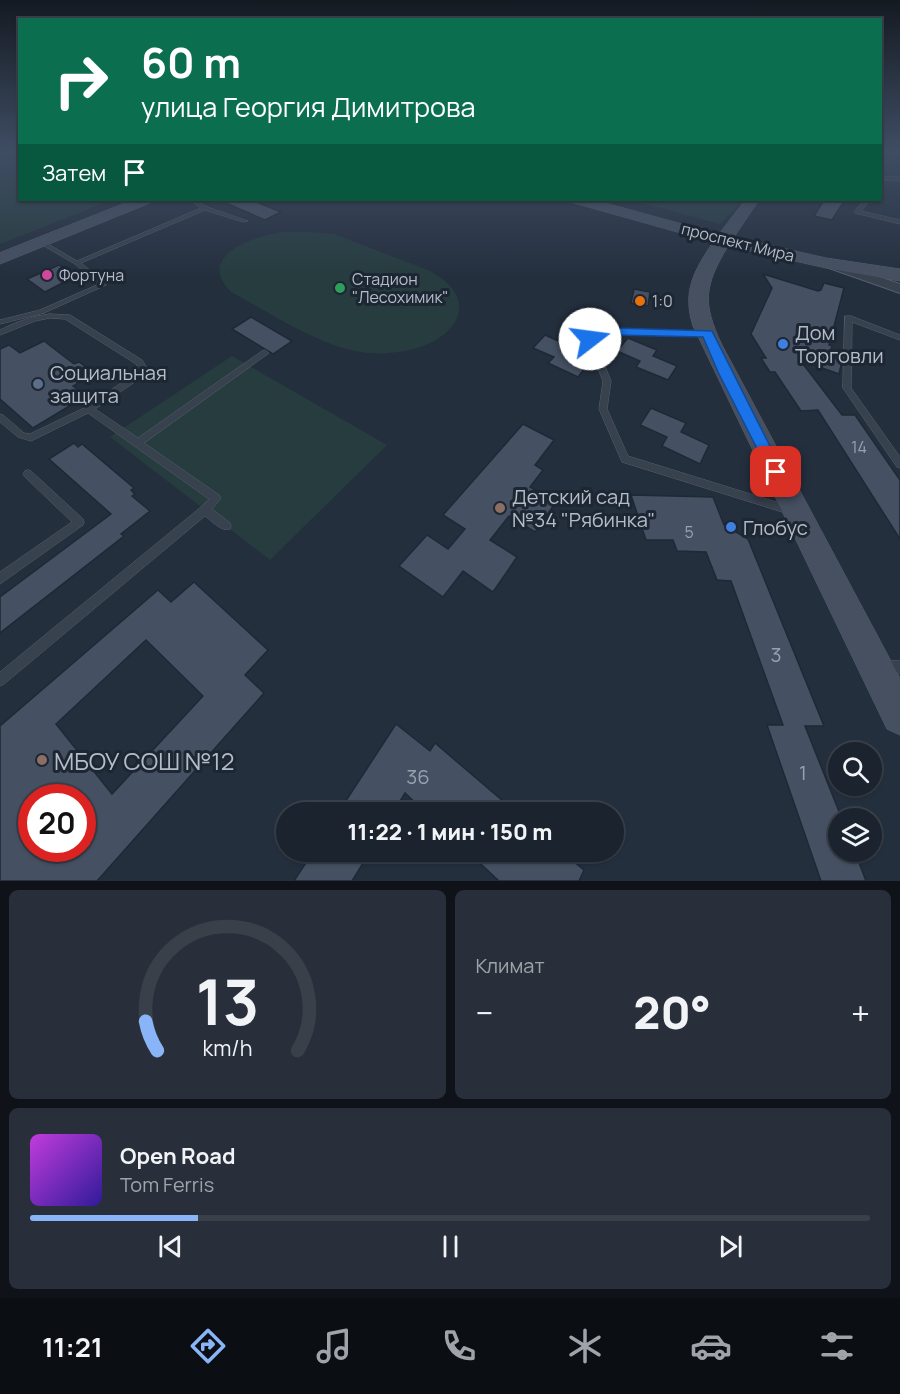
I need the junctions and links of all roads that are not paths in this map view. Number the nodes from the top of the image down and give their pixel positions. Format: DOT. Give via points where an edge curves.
graph roads {
  1 [pos="122,201"];
  2 [pos="142,201"];
  3 [pos="583,201"];
  4 [pos="609,201"];
  5 [pos="751,201"];
  6 [pos="866,201"];
  7 [pos="197,203"];
  8 [pos="205,208"];
  9 [pos="245,221"];
  10 [pos="900,222"];
  11 [pos="725,237"];
  12 [pos="41,242"];
  13 [pos="0,250"];
  14 [pos="0,259"];
  15 [pos="78,263"];
  16 [pos="826,263"];
  17 [pos="900,266"];
  18 [pos="900,275"];
  19 [pos="900,289"];
  20 [pos="0,321"];
  21 [pos="0,333"];
  22 [pos="708,333"];
  23 [pos="900,338"];
  24 [pos="265,353"];
  25 [pos="89,409"];
  26 [pos="0,417"];
  27 [pos="138,443"];
  28 [pos="900,464"];
  29 [pos="28,474"];
  30 [pos="205,510"];
  31 [pos="796,512"];
  32 [pos="226,526"];
  33 [pos="0,579"];
  34 [pos="888,666"];
  35 [pos="0,680"];
  36 [pos="900,716"];
  1 -- 13 [label="street"];
  2 -- 12 [label="street"];
  3 -- 11 [label="street, проспект Мира"];
  4 -- 11 [label="street, проспект Мира"];
  5 -- 11 [label="street"];
  6 -- 10 [label="lane" via="857,212"];
  7 -- 8 [label="lane"];
  8 -- 9 [label="lane"];
  8 -- 15 [label="lane"];
  11 -- 16 [label="street, проспект Мира"];
  11 -- 17 [label="street, проспект Мира"];
  11 -- 22 [label="street" via="703,276 697,297"];
  12 -- 14 [label="street"];
  12 -- 15 [label="lane"];
  15 -- 20 [label="lane" via="104,284 42,312"];
  16 -- 18 [label="street, проспект Мира"];
  16 -- 19 [label="street"];
  21 -- 25 [label="lane" via="54,314 68,317 139,362 146,371"];
  22 -- 31 [label="street"];
  22 -- 31 [label="lane" via="615,331 590,339 606,381 603,409 625,459"];
  23 -- 28 [label="lane" via="848,318 847,388"];
  24 -- 27 [label="lane"];
  25 -- 26 [label="lane" via="31,438 21,435"];
  25 -- 27 [label="lane"];
  27 -- 30 [label="lane" via="216,498"];
  29 -- 33 [label="lane" via="79,522"];
  30 -- 32 [label="lane"];
  30 -- 35 [label="lane"];
  31 -- 34 [label="street"];
  34 -- 36 [label="street"];
}
